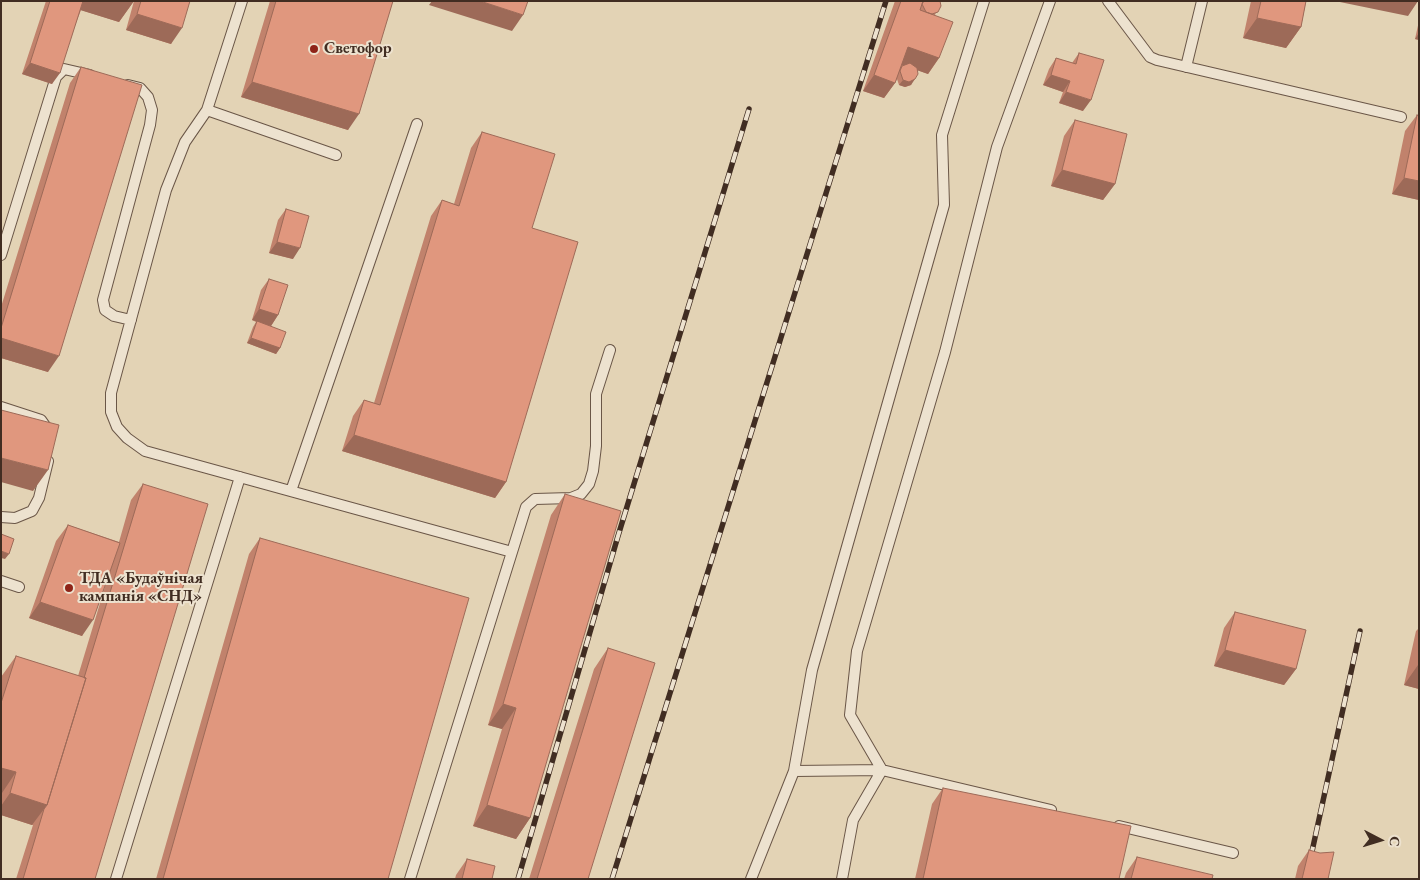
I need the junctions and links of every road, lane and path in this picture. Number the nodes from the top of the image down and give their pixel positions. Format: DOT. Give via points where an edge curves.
graph roads {
  1 [pos="242,1"];
  2 [pos="984,1"];
  3 [pos="1050,1"];
  4 [pos="1108,1"];
  5 [pos="1202,1"];
  6 [pos="1186,67"];
  7 [pos="97,76"];
  8 [pos="114,81"];
  9 [pos="207,110"];
  10 [pos="1401,118"];
  11 [pos="418,124"];
  12 [pos="336,155"];
  13 [pos="1,255"];
  14 [pos="131,320"];
  15 [pos="610,350"];
  16 [pos="1,407"];
  17 [pos="240,477"];
  18 [pos="291,491"];
  19 [pos="1,517"];
  20 [pos="512,552"];
  21 [pos="1,581"];
  22 [pos="19,587"];
  23 [pos="794,770"];
  24 [pos="882,770"];
  25 [pos="1062,813"];
  26 [pos="1110,824"];
  27 [pos="1233,853"];
  28 [pos="116,879"];
  29 [pos="410,879"];
  30 [pos="751,879"];
  31 [pos="842,879"];
  1 -- 9 [label="lane"];
  2 -- 23 [label="lane" via="942,135 944,205 812,670"];
  3 -- 24 [label="lane" via="997,147 945,352 857,651 850,715"];
  4 -- 6 [label="lane" via="1150,57"];
  5 -- 6 [label="lane"];
  6 -- 10 [label="lane"];
  7 -- 13 [label="lane" via="64,69 56,77"];
  8 -- 14 [label="lane" via="140,88 148,97 152,110 103,300 105,310"];
  9 -- 12 [label="lane"];
  9 -- 14 [label="lane" via="185,142 166,190"];
  11 -- 18 [label="lane"];
  14 -- 17 [label="lane" via="111,393 111,412 117,427 145,451"];
  15 -- 20 [label="lane" via="596,394 596,446 589,484 582,494 571,498 535,499 526,507"];
  16 -- 19 [label="lane" via="41,420 46,425 51,444 39,498 32,511 15,518"];
  17 -- 18 [label="lane"];
  17 -- 28 [label="lane"];
  18 -- 20 [label="lane"];
  20 -- 29 [label="lane"];
  21 -- 22 [label="lane"];
  23 -- 24 [label="lane"];
  23 -- 30 [label="lane"];
  24 -- 25 [label="lane"];
  24 -- 31 [label="lane" via="853,820"];
  26 -- 27 [label="lane"];
}
